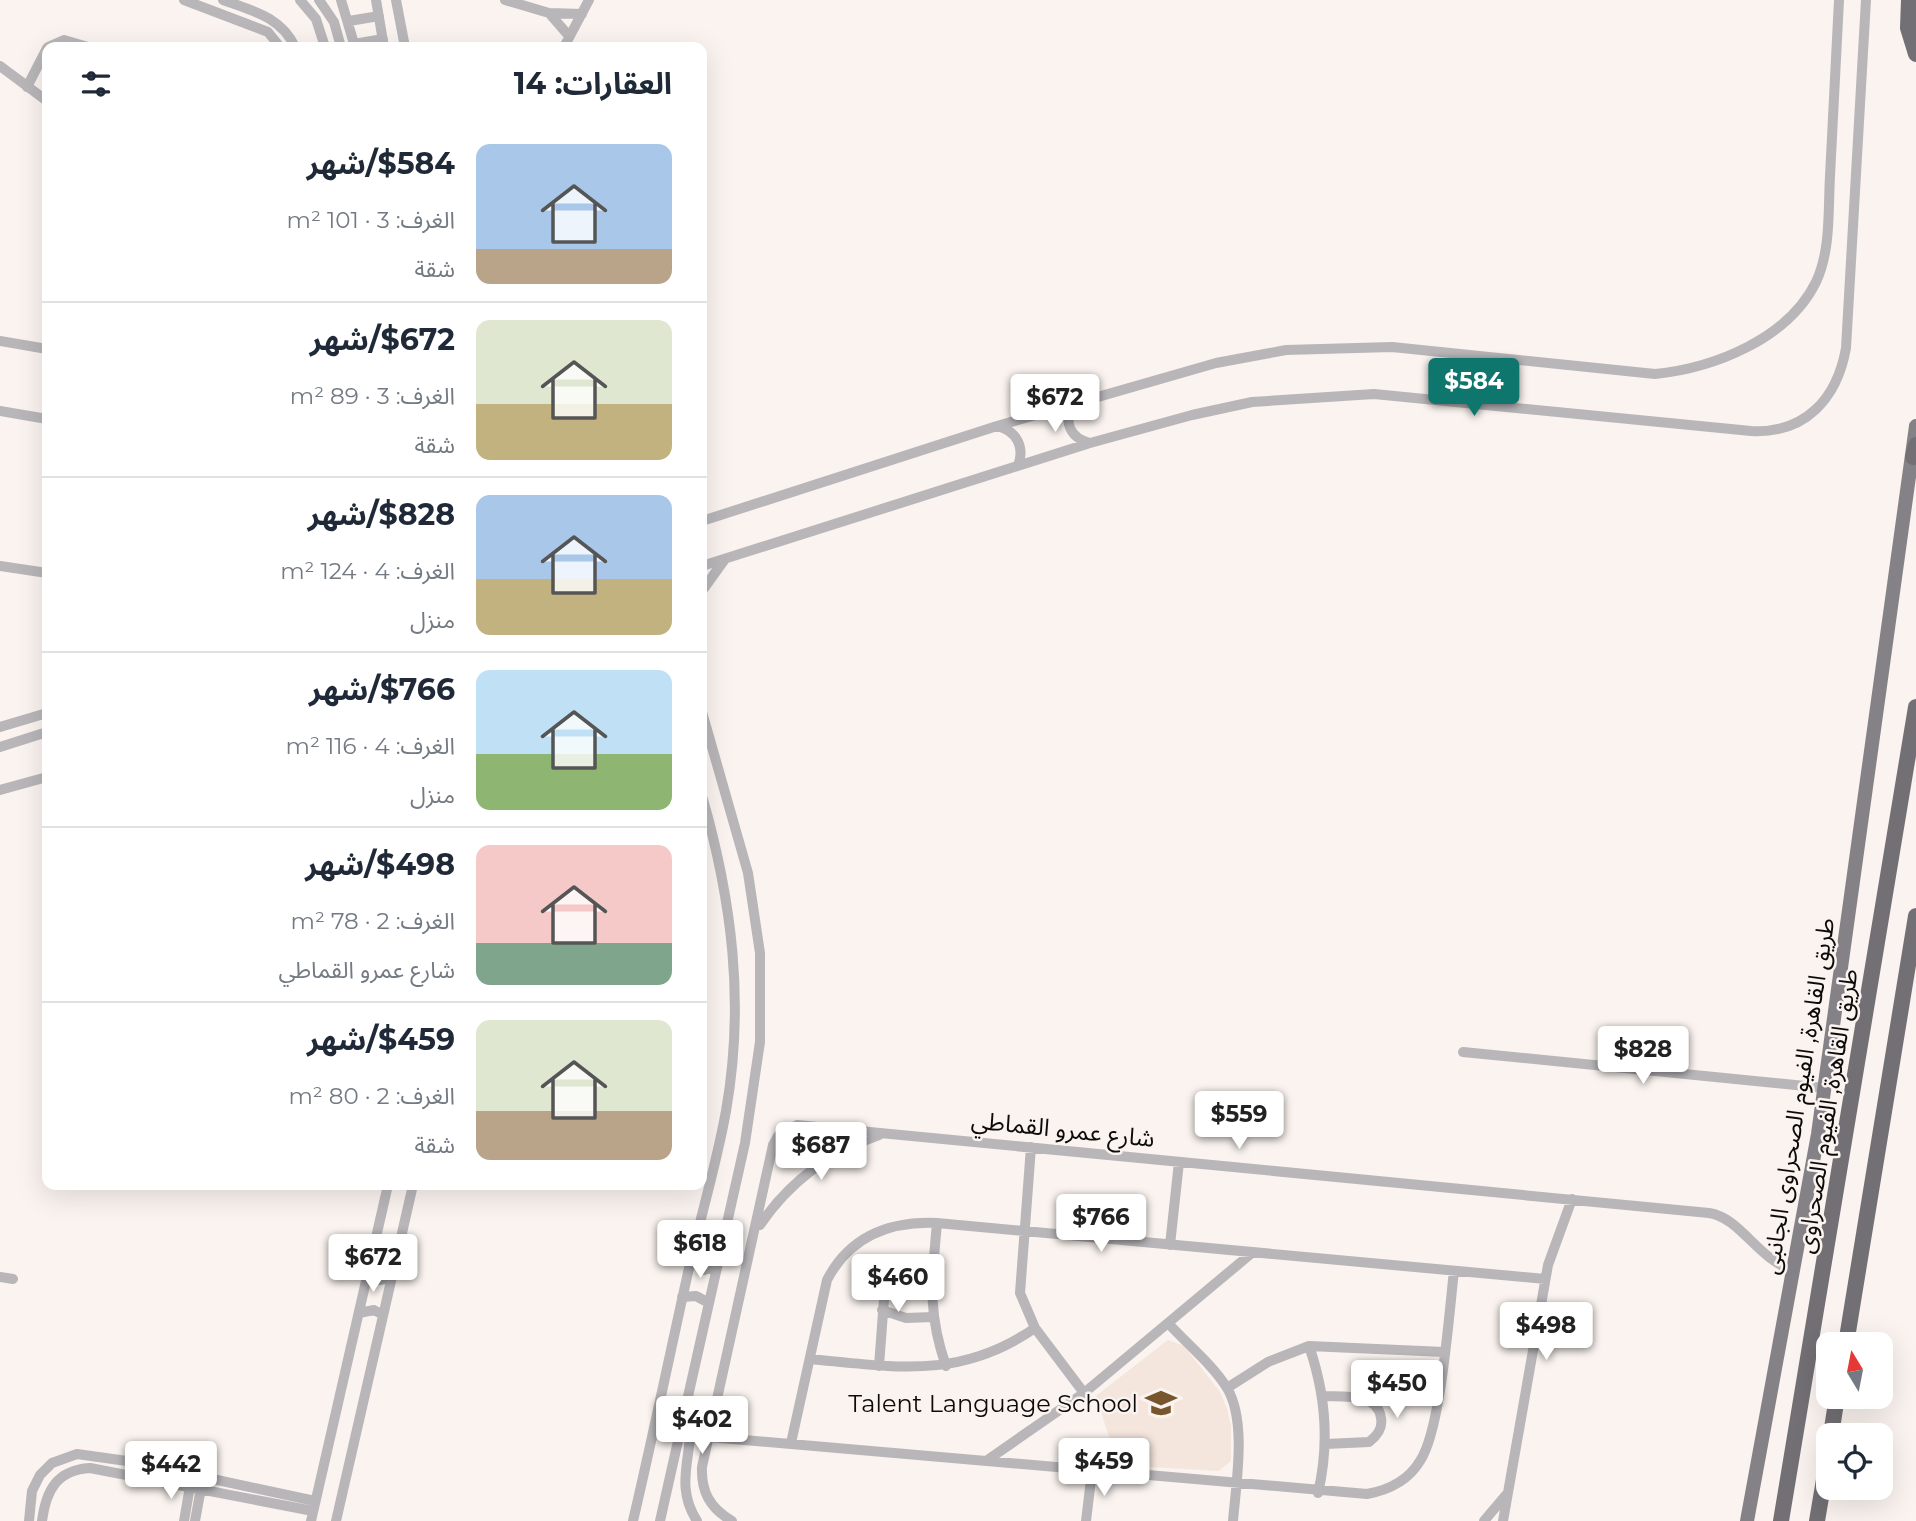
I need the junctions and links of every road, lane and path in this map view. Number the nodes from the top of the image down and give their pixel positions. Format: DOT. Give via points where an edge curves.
graph roads {
  1 [pos="184,0"];
  2 [pos="223,0"];
  3 [pos="341,0"];
  4 [pos="376,0"];
  5 [pos="396,0"];
  6 [pos="505,0"];
  7 [pos="589,0"];
  8 [pos="1839,0"];
  9 [pos="1866,0"];
  10 [pos="308,2"];
  11 [pos="1908,6"];
  12 [pos="549,13"];
  13 [pos="582,14"];
  14 [pos="379,16"];
  15 [pos="349,21"];
  16 [pos="569,36"];
  17 [pos="276,42"];
  18 [pos="292,42"];
  19 [pos="323,42"];
  20 [pos="340,42"];
  21 [pos="353,42"];
  22 [pos="384,42"];
  23 [pos="404,42"];
  24 [pos="566,42"];
  25 [pos="1916,54"];
  26 [pos="42,57"];
  27 [pos="0,66"];
  28 [pos="27,87"];
  29 [pos="42,98"];
  30 [pos="0,341"];
  31 [pos="42,348"];
  32 [pos="1073,404"];
  33 [pos="0,411"];
  34 [pos="42,418"];
  35 [pos="997,426"];
  36 [pos="1916,426"];
  37 [pos="1090,443"];
  38 [pos="1915,451"];
  39 [pos="1018,466"];
  40 [pos="707,519"];
  41 [pos="725,559"];
  42 [pos="707,564"];
  43 [pos="0,567"];
  44 [pos="42,572"];
  45 [pos="707,583"];
  46 [pos="1916,708"];
  47 [pos="42,714"];
  48 [pos="0,727"];
  49 [pos="707,729"];
  50 [pos="42,734"];
  51 [pos="0,747"];
  52 [pos="42,778"];
  53 [pos="0,790"];
  54 [pos="707,816"];
  55 [pos="1916,916"];
  56 [pos="1463,1052"];
  57 [pos="1825,1088"];
  58 [pos="884,1133"];
  59 [pos="1031,1147"];
  60 [pos="1180,1162"];
  61 [pos="707,1189"];
  62 [pos="387,1190"];
  63 [pos="412,1190"];
  64 [pos="707,1190"];
  65 [pos="1572,1199"];
  66 [pos="937,1223"];
  67 [pos="757,1230"];
  68 [pos="1024,1230"];
  69 [pos="1170,1245"];
  70 [pos="1252,1252"];
  71 [pos="690,1260"];
  72 [pos="717,1266"];
  73 [pos="1454,1270"];
  74 [pos="1794,1271"];
  75 [pos="368,1272"];
  76 [pos="932,1276"];
  77 [pos="0,1278"];
  78 [pos="392,1278"];
  79 [pos="12,1279"];
  80 [pos="1545,1279"];
  81 [pos="682,1297"];
  82 [pos="709,1303"];
  83 [pos="882,1310"];
  84 [pos="359,1313"];
  85 [pos="383,1315"];
  86 [pos="932,1318"];
  87 [pos="1169,1324"];
  88 [pos="1035,1328"];
  89 [pos="1848,1332"];
  90 [pos="1309,1346"];
  91 [pos="1444,1352"];
  92 [pos="810,1359"];
  93 [pos="879,1366"];
  94 [pos="946,1366"];
  95 [pos="1227,1388"];
  96 [pos="1084,1393"];
  97 [pos="1323,1396"];
  98 [pos="687,1401"];
  99 [pos="709,1437"];
  100 [pos="791,1443"];
  101 [pos="1325,1444"];
  102 [pos="986,1461"];
  103 [pos="1092,1471"];
  104 [pos="1236,1484"];
  105 [pos="196,1487"];
  106 [pos="1318,1493"];
  107 [pos="1506,1495"];
  108 [pos="264,1496"];
  109 [pos="1821,1500"];
  110 [pos="313,1511"];
  111 [pos="29,1521"];
  112 [pos="42,1521"];
  113 [pos="184,1521"];
  114 [pos="195,1521"];
  115 [pos="336,1521"];
  116 [pos="633,1521"];
  117 [pos="660,1521"];
  118 [pos="697,1521"];
  119 [pos="732,1521"];
  120 [pos="1086,1521"];
  121 [pos="1233,1521"];
  122 [pos="1484,1521"];
  123 [pos="1503,1521"];
  124 [pos="1747,1521"];
  125 [pos="1781,1521"];
  126 [pos="1817,1521"];
  1 -- 17 [label="street" via="268,32"];
  2 -- 18 [label="street" via="274,20"];
  3 -- 15 [label="street"];
  4 -- 14 [label="street"];
  5 -- 23 [label="street"];
  6 -- 12 [label="street"];
  7 -- 13 [label="street"];
  8 -- 32 [label="street" via="1827,231 1820,271 1794,313 1731,355 1694,368 1655,374 1392,347 1321,347 1216,363"];
  9 -- 37 [label="street" via="1846,348 1842,369 1827,397 1798,424 1760,432 1454,400 1333,394 1225,407"];
  10 -- 19 [label="street"];
  10 -- 20 [label="street" via="334,22"];
  11 -- 25 [label="highway" via="1908,28"];
  12 -- 13 [label="street"];
  12 -- 16 [label="street"];
  13 -- 16 [label="street"];
  14 -- 15 [label="street"];
  14 -- 22 [label="street"];
  15 -- 21 [label="street"];
  16 -- 24 [label="street"];
  26 -- 28 [label="street"];
  27 -- 28 [label="street"];
  28 -- 29 [label="street"];
  30 -- 31 [label="street"];
  32 -- 35 [label="street"];
  32 -- 37 [label="street" via="1068,414 1071,431"];
  33 -- 34 [label="street"];
  35 -- 39 [label="street" via="1008,430 1019,443"];
  35 -- 40 [label="street"];
  36 -- 38 [label="main road, طريق القاهرة, الفيوم الصحراوى الجانبى"];
  37 -- 39 [label="street"];
  38 -- 57 [label="main road, طريق القاهرة, الفيوم الصحراوى الجانبى"];
  39 -- 41 [label="street"];
  41 -- 42 [label="street"];
  41 -- 45 [label="street"];
  43 -- 44 [label="street"];
  46 -- 125 [label="highway, طريق القاهرة, الفيوم الصحراوى"];
  47 -- 48 [label="street"];
  49 -- 72 [label="street" via="743,848 762,980 761,1042 753,1098"];
  50 -- 51 [label="street"];
  52 -- 53 [label="street"];
  54 -- 61 [label="street" via="728,902 736,1006 726,1110"];
  55 -- 89 [label="highway"];
  56 -- 57 [label="street"];
  57 -- 74 [label="main road, طريق القاهرة, الفيوم الصحراوى الجانبى"];
  58 -- 59 [label="street, شارع عمرو القماطي"];
  58 -- 67 [label="street, شارع عمرو القماطي" via="844,1149 809,1172 780,1199"];
  58 -- 67 [label="street, شارع عمرو القماطي" via="808,1125 787,1129 773,1146"];
  59 -- 60 [label="street, شارع عمرو القماطي"];
  59 -- 68 [label="street"];
  60 -- 65 [label="street, شارع عمرو القماطي"];
  60 -- 69 [label="street"];
  62 -- 75 [label="street"];
  63 -- 78 [label="street"];
  64 -- 71 [label="street"];
  65 -- 74 [label="street, شارع عمرو القماطي" via="1721,1215 1762,1254"];
  65 -- 80 [label="street"];
  66 -- 68 [label="street"];
  66 -- 76 [label="street"];
  66 -- 92 [label="street" via="917,1222 877,1231 846,1251 827,1280"];
  67 -- 99 [label="street, شارع عمرو القماطي"];
  68 -- 69 [label="street"];
  68 -- 88 [label="street" via="1019,1284 1022,1303"];
  69 -- 70 [label="street"];
  70 -- 73 [label="street"];
  70 -- 87 [label="street"];
  71 -- 72 [label="street" via="704,1270"];
  71 -- 81 [label="street"];
  72 -- 82 [label="street"];
  73 -- 80 [label="street"];
  73 -- 91 [label="street"];
  74 -- 124 [label="main road, طريق القاهرة, الفيوم الصحراوى الجانبى"];
  75 -- 78 [label="street" via="379,1280"];
  75 -- 84 [label="street"];
  76 -- 83 [label="street" via="894,1276 885,1286"];
  76 -- 86 [label="street"];
  77 -- 79 [label="street"];
  78 -- 85 [label="street"];
  80 -- 107 [label="street"];
  81 -- 82 [label="street" via="696,1296"];
  81 -- 116 [label="street"];
  82 -- 98 [label="street"];
  83 -- 86 [label="street" via="906,1318"];
  83 -- 93 [label="street"];
  84 -- 85 [label="street" via="374,1310"];
  84 -- 110 [label="street"];
  85 -- 115 [label="street"];
  86 -- 94 [label="street"];
  87 -- 95 [label="street"];
  87 -- 96 [label="street"];
  88 -- 94 [label="street" via="993,1353"];
  88 -- 96 [label="street"];
  90 -- 91 [label="street"];
  90 -- 95 [label="street" via="1268,1362"];
  90 -- 97 [label="street"];
  91 -- 106 [label="street" via="1431,1437 1416,1468 1382,1491"];
  92 -- 93 [label="street"];
  92 -- 100 [label="street"];
  93 -- 94 [label="street"];
  95 -- 104 [label="street" via="1238,1436"];
  96 -- 102 [label="street"];
  97 -- 101 [label="street"];
  97 -- 101 [label="street" via="1367,1399 1382,1420 1369,1442"];
  98 -- 117 [label="street"];
  98 -- 118 [label="street" via="691,1423 684,1480"];
  99 -- 100 [label="street"];
  99 -- 119 [label="street, شارع عمرو القماطي" via="702,1467 705,1494"];
  100 -- 102 [label="street"];
  101 -- 106 [label="street"];
  102 -- 103 [label="street"];
  103 -- 104 [label="street"];
  103 -- 120 [label="street"];
  104 -- 106 [label="street"];
  104 -- 121 [label="street"];
  105 -- 108 [label="street"];
  105 -- 112 [label="street" via="80,1468 61,1475 50,1487"];
  105 -- 113 [label="street"];
  105 -- 114 [label="street"];
  107 -- 122 [label="street"];
  107 -- 123 [label="street"];
  108 -- 110 [label="street"];
  108 -- 111 [label="street" via="134,1462 77,1454 52,1463 40,1475"];
  109 -- 126 [label="highway"];
}
